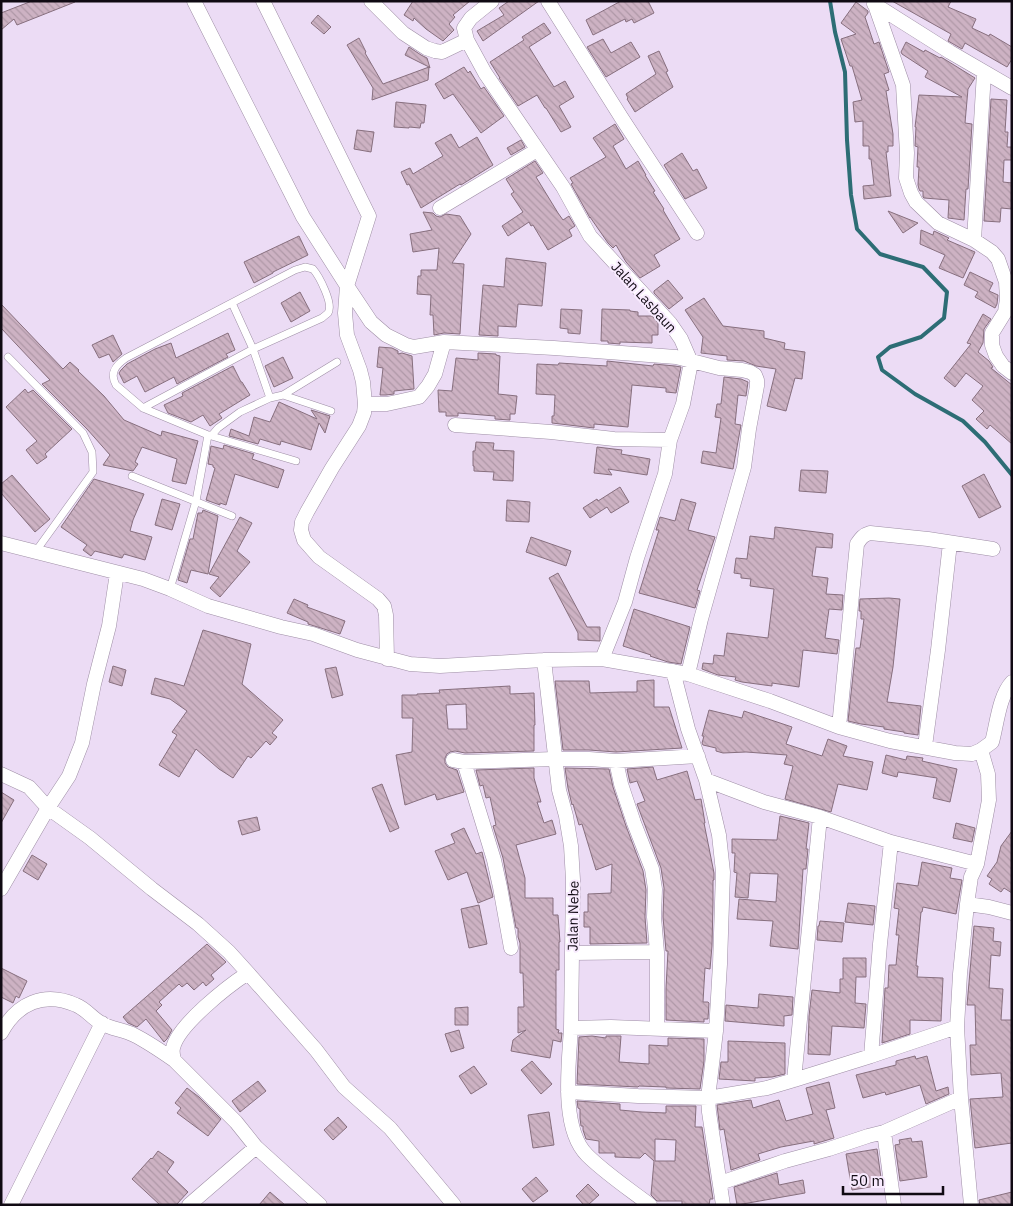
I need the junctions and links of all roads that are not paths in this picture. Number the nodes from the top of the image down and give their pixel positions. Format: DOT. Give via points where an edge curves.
graph roads {
  1 [pos="194,1"];
  2 [pos="263,1"];
  3 [pos="370,1"];
  4 [pos="548,1"];
  5 [pos="490,2"];
  6 [pos="872,3"];
  7 [pos="467,40"];
  8 [pos="984,72"];
  9 [pos="1011,85"];
  10 [pos="537,150"];
  11 [pos="440,208"];
  12 [pos="697,233"];
  13 [pos="974,240"];
  14 [pos="347,286"];
  15 [pos="232,303"];
  16 [pos="444,342"];
  17 [pos="253,349"];
  18 [pos="8,357"];
  19 [pos="337,362"];
  20 [pos="691,362"];
  21 [pos="1012,373"];
  22 [pos="283,395"];
  23 [pos="270,398"];
  24 [pos="365,404"];
  25 [pos="143,408"];
  26 [pos="331,411"];
  27 [pos="455,425"];
  28 [pos="208,434"];
  29 [pos="670,440"];
  30 [pos="296,461"];
  31 [pos="132,476"];
  32 [pos="196,501"];
  33 [pos="232,516"];
  34 [pos="1,543"];
  35 [pos="950,543"];
  36 [pos="993,548"];
  37 [pos="36,551"];
  38 [pos="117,573"];
  39 [pos="170,589"];
  40 [pos="387,659"];
  41 [pos="602,659"];
  42 [pos="544,660"];
  43 [pos="673,671"];
  44 [pos="688,674"];
  45 [pos="1012,682"];
  46 [pos="838,727"];
  47 [pos="925,746"];
  48 [pos="981,750"];
  49 [pos="698,756"];
  50 [pos="555,759"];
  51 [pos="616,761"];
  52 [pos="1,774"];
  53 [pos="706,780"];
  54 [pos="48,808"];
  55 [pos="820,817"];
  56 [pos="890,842"];
  57 [pos="977,864"];
  58 [pos="1,889"];
  59 [pos="967,904"];
  60 [pos="1012,913"];
  61 [pos="511,948"];
  62 [pos="657,952"];
  63 [pos="572,953"];
  64 [pos="248,973"];
  65 [pos="102,1023"];
  66 [pos="957,1027"];
  67 [pos="571,1028"];
  68 [pos="657,1029"];
  69 [pos="716,1031"];
  70 [pos="1,1033"];
  71 [pos="871,1056"];
  72 [pos="174,1060"];
  73 [pos="794,1080"];
  74 [pos="568,1092"];
  75 [pos="708,1098"];
  76 [pos="961,1098"];
  77 [pos="884,1132"];
  78 [pos="256,1146"];
  79 [pos="720,1183"];
  80 [pos="319,1204"];
  81 [pos="11,1205"];
  82 [pos="188,1205"];
  83 [pos="454,1205"];
  84 [pos="650,1205"];
  85 [pos="723,1205"];
  86 [pos="894,1205"];
  87 [pos="971,1205"];
  1 -- 14 [label="street" via="303,217"];
  2 -- 14 [label="street" via="369,216"];
  3 -- 7 [label="street" via="403,33 426,48 442,52"];
  4 -- 12 [label="street"];
  5 -- 7 [label="street" via="464,28"];
  6 -- 8 [label="street"];
  6 -- 13 [label="street" via="903,85 906,178 911,193 938,223"];
  7 -- 10 [label="street, Jalan Lasbaun" via="485,73"];
  8 -- 9 [label="street"];
  8 -- 13 [label="street"];
  10 -- 11 [label="street"];
  10 -- 20 [label="street, Jalan Lasbaun" via="563,187 590,236 670,323"];
  13 -- 21 [label="street" via="998,259 1006,282 1008,299 1005,312 992,333 992,345 1003,366"];
  14 -- 16 [label="street" via="371,322 386,335 414,346"];
  14 -- 24 [label="street" via="347,335 360,370"];
  15 -- 17 [label="lane"];
  15 -- 17 [label="lane" via="305,267 313,269 321,281 330,307 328,313"];
  15 -- 25 [label="lane" via="119,362 113,380"];
  16 -- 20 [label="street" via="676,357"];
  16 -- 24 [label="street" via="435,374 419,397 388,404"];
  17 -- 23 [label="lane"];
  17 -- 25 [label="lane"];
  18 -- 37 [label="lane" via="83,433 92,452 93,472"];
  19 -- 22 [label="lane"];
  20 -- 29 [label="street" via="683,404"];
  20 -- 44 [label="street" via="750,372 757,380 744,467"];
  22 -- 23 [label="lane"];
  22 -- 26 [label="lane"];
  23 -- 28 [label="lane" via="240,412 212,435"];
  24 -- 40 [label="street" via="359,426 332,468 302,522 301,530 304,540 319,557 384,606"];
  25 -- 28 [label="lane"];
  27 -- 29 [label="street" via="614,439"];
  28 -- 30 [label="lane"];
  28 -- 32 [label="lane"];
  29 -- 41 [label="street" via="665,474 625,602"];
  31 -- 32 [label="lane"];
  32 -- 33 [label="lane"];
  32 -- 39 [label="lane"];
  34 -- 37 [label="street"];
  35 -- 36 [label="street"];
  35 -- 46 [label="street" via="870,533 861,537 857,544"];
  35 -- 47 [label="street"];
  37 -- 38 [label="street"];
  38 -- 39 [label="street"];
  38 -- 54 [label="street" via="109,626 82,743 68,776"];
  39 -- 40 [label="street" via="208,606 313,634"];
  40 -- 42 [label="street" via="440,666"];
  41 -- 42 [label="street"];
  41 -- 43 [label="street"];
  42 -- 50 [label="street, Jalan Nebe"];
  43 -- 44 [label="street"];
  43 -- 49 [label="street"];
  44 -- 46 [label="street"];
  45 -- 48 [label="street" via="1001,705 992,742"];
  46 -- 47 [label="street"];
  47 -- 48 [label="street" via="955,753 972,754"];
  48 -- 57 [label="street" via="988,774 989,800"];
  49 -- 51 [label="street"];
  49 -- 53 [label="street"];
  50 -- 51 [label="street"];
  50 -- 61 [label="street" via="459,761 494,860"];
  50 -- 63 [label="street, Jalan Nebe" via="571,846"];
  51 -- 62 [label="street" via="621,784 652,869"];
  52 -- 54 [label="street" via="29,787"];
  53 -- 55 [label="street" via="764,802"];
  53 -- 69 [label="street" via="724,872"];
  54 -- 58 [label="street"];
  54 -- 64 [label="street" via="198,924"];
  55 -- 56 [label="street"];
  55 -- 73 [label="street"];
  56 -- 57 [label="street"];
  56 -- 71 [label="street"];
  57 -- 59 [label="street" via="971,877"];
  59 -- 60 [label="street"];
  59 -- 66 [label="street"];
  62 -- 63 [label="street"];
  62 -- 68 [label="street"];
  63 -- 67 [label="street, Jalan Nebe"];
  64 -- 72 [label="street" via="184,1027 173,1047"];
  64 -- 83 [label="street" via="344,1087 390,1128"];
  65 -- 70 [label="street" via="76,1005 43,999 26,1004 8,1021"];
  65 -- 72 [label="street" via="134,1035"];
  65 -- 81 [label="street"];
  66 -- 71 [label="street"];
  66 -- 76 [label="street"];
  67 -- 68 [label="street"];
  67 -- 74 [label="street, Jalan Nebe"];
  68 -- 69 [label="street"];
  69 -- 75 [label="street"];
  71 -- 73 [label="street"];
  72 -- 78 [label="street"];
  73 -- 75 [label="street"];
  74 -- 75 [label="street"];
  74 -- 84 [label="street, Jalan Nebe" via="577,1140 586,1154"];
  75 -- 79 [label="street"];
  76 -- 77 [label="street"];
  76 -- 87 [label="street"];
  77 -- 79 [label="street"];
  77 -- 86 [label="street"];
  78 -- 80 [label="street"];
  78 -- 82 [label="street"];
  79 -- 85 [label="street"];
}
